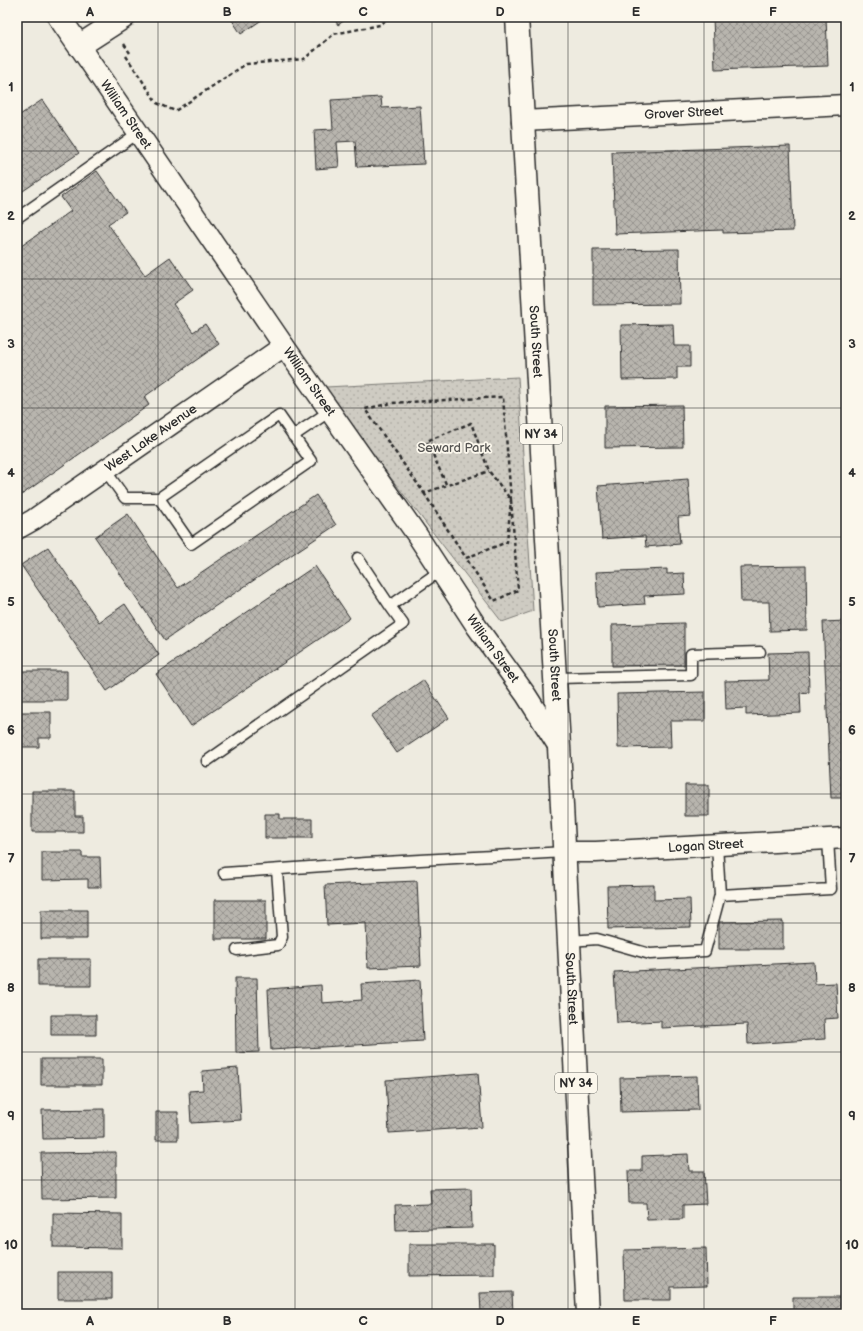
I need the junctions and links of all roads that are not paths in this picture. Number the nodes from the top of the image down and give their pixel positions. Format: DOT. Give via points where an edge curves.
graph roads {
  1 [pos="58,17"];
  2 [pos="124,17"];
  3 [pos="517,17"];
  4 [pos="79,46"];
  5 [pos="846,105"];
  6 [pos="522,122"];
  7 [pos="138,133"];
  8 [pos="17,218"];
  9 [pos="284,346"];
  10 [pos="330,411"];
  11 [pos="293,436"];
  12 [pos="105,470"];
  13 [pos="159,498"];
  14 [pos="17,529"];
  15 [pos="358,558"];
  16 [pos="440,571"];
  17 [pos="390,606"];
  18 [pos="760,652"];
  19 [pos="556,678"];
  20 [pos="560,747"];
  21 [pos="207,761"];
  22 [pos="837,838"];
  23 [pos="717,845"];
  24 [pos="565,852"];
  25 [pos="278,870"];
  26 [pos="224,874"];
  27 [pos="720,895"];
  28 [pos="570,941"];
  29 [pos="237,950"];
  30 [pos="588,1314"];
  1 -- 4 [label="main road, William Street"];
  2 -- 4 [label="main road"];
  3 -- 6 [label="main road, South Street / NY 34"];
  4 -- 7 [label="street, William Street"];
  5 -- 6 [label="street, Grover Street"];
  6 -- 19 [label="main road, South Street / NY 34"];
  7 -- 8 [label="lane"];
  7 -- 9 [label="street, William Street"];
  9 -- 10 [label="street, William Street"];
  9 -- 12 [label="street, West Lake Avenue"];
  10 -- 11 [label="lane"];
  10 -- 16 [label="street, William Street"];
  11 -- 13 [label="lane" via="279,415"];
  11 -- 13 [label="lane" via="310,461 191,544"];
  12 -- 13 [label="lane" via="125,498"];
  12 -- 14 [label="street, West Lake Avenue"];
  15 -- 17 [label="lane"];
  16 -- 17 [label="lane"];
  16 -- 20 [label="street, William Street"];
  17 -- 21 [label="lane" via="403,624"];
  18 -- 19 [label="lane" via="691,654 691,675"];
  19 -- 20 [label="main road, South Street / NY 34"];
  20 -- 24 [label="main road, South Street / NY 34"];
  22 -- 23 [label="street, Logan Street"];
  22 -- 27 [label="lane" via="831,889"];
  23 -- 24 [label="street, Logan Street"];
  23 -- 27 [label="lane"];
  24 -- 25 [label="lane"];
  24 -- 28 [label="main road, South Street / NY 34"];
  25 -- 26 [label="lane"];
  25 -- 29 [label="lane" via="282,937 278,945"];
  27 -- 28 [label="lane" via="705,951 650,954 597,939"];
  28 -- 30 [label="main road, South Street / NY 34"];
}
